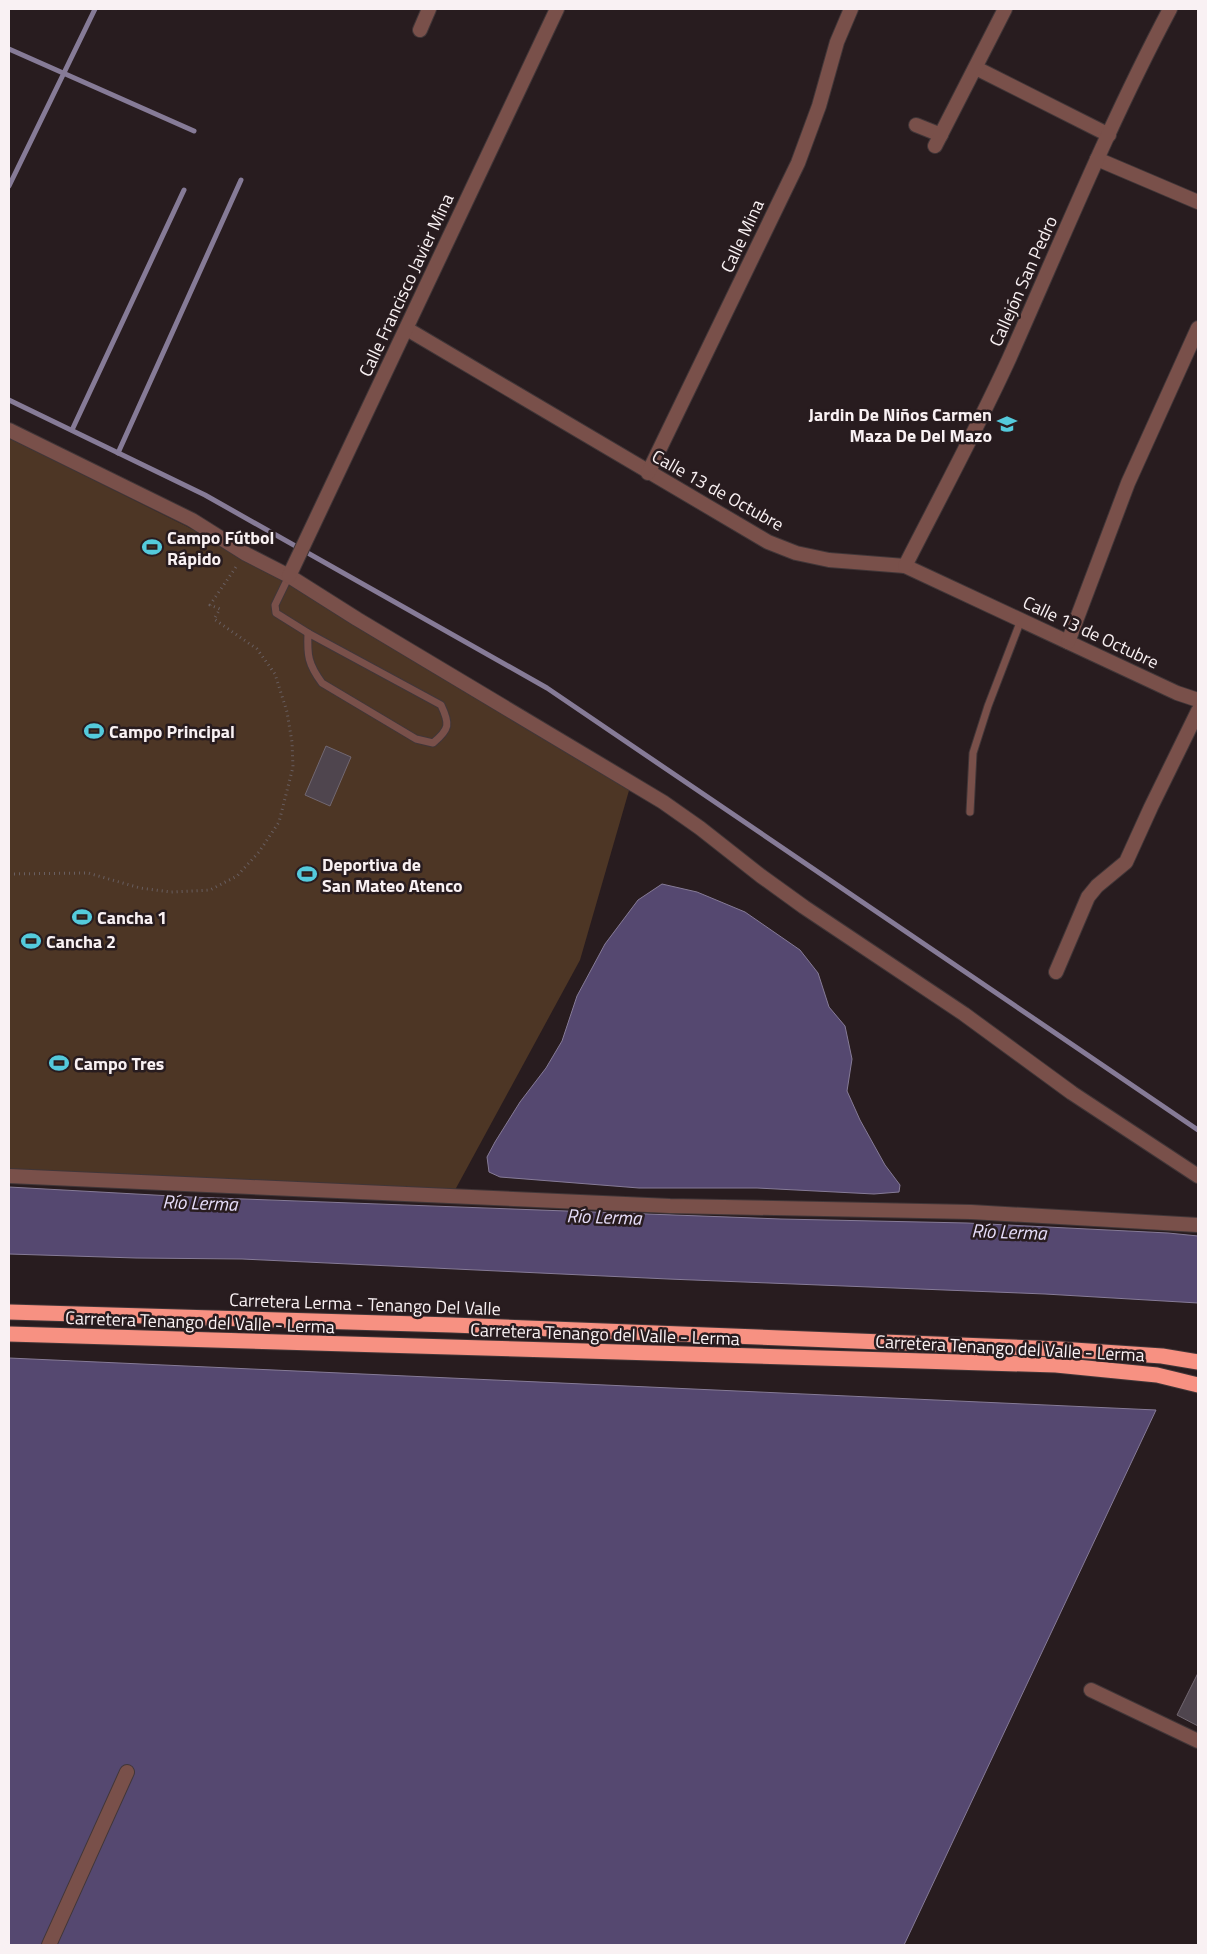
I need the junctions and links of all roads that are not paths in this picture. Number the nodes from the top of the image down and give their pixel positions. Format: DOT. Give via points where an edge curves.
graph roads {
  1 [pos="429,9"];
  2 [pos="557,9"];
  3 [pos="851,9"];
  4 [pos="1005,9"];
  5 [pos="1170,9"];
  6 [pos="420,30"];
  7 [pos="976,68"];
  8 [pos="916,125"];
  9 [pos="1109,135"];
  10 [pos="1097,159"];
  11 [pos="1198,202"];
  12 [pos="1198,328"];
  13 [pos="407,329"];
  14 [pos="9,430"];
  15 [pos="648,473"];
  16 [pos="905,566"];
  17 [pos="289,576"];
  18 [pos="1021,620"];
  19 [pos="308,633"];
  20 [pos="1068,642"];
  21 [pos="1198,700"];
  22 [pos="1198,712"];
  23 [pos="970,812"];
  24 [pos="1056,972"];
  25 [pos="9,1176"];
  26 [pos="1198,1176"];
  27 [pos="1198,1225"];
  28 [pos="9,1312"];
  29 [pos="9,1334"];
  30 [pos="1198,1362"];
  31 [pos="1198,1385"];
  32 [pos="1091,1690"];
  33 [pos="1198,1741"];
  34 [pos="127,1772"];
  35 [pos="49,1945"];
  1 -- 6 [label="street"];
  2 -- 13 [label="street, Calle Francisco Javier Mina"];
  3 -- 15 [label="street, Calle Mina" via="798,163"];
  4 -- 7 [label="street"];
  5 -- 9 [label="street, Callejón San Pedro"];
  7 -- 8 [label="street" via="938,141"];
  7 -- 9 [label="street"];
  9 -- 10 [label="street, Callejón San Pedro"];
  10 -- 11 [label="street"];
  10 -- 16 [label="street, Callejón San Pedro" via="1008,360"];
  12 -- 20 [label="street" via="1128,483"];
  13 -- 15 [label="street, Calle 13 de Octubre"];
  13 -- 17 [label="street, Calle Francisco Javier Mina"];
  14 -- 17 [label="street" via="192,520"];
  15 -- 16 [label="street, Calle 13 de Octubre" via="768,542 796,553 829,560"];
  16 -- 18 [label="street, Calle 13 de Octubre"];
  17 -- 19 [label="lane" via="275,605 276,613"];
  17 -- 26 [label="street" via="663,802 761,876 964,1014 1072,1093"];
  18 -- 20 [label="street, Calle 13 de Octubre"];
  18 -- 23 [label="lane" via="974,753"];
  19 -- 19 [label="lane" via="312,670 322,683 416,739 433,743 444,734 448,720 442,705"];
  20 -- 21 [label="street, Calle 13 de Octubre"];
  22 -- 24 [label="street" via="1126,862 1088,897"];
  25 -- 27 [label="street" via="670,1206 971,1212"];
  28 -- 30 [label="highway, Carretera Lerma - Tenango Del Valle" via="1039,1348 1162,1356"];
  29 -- 31 [label="highway, Carretera Tenango del Valle - Lerma" via="1056,1366 1157,1374"];
  32 -- 33 [label="street"];
  34 -- 35 [label="street"];
}
